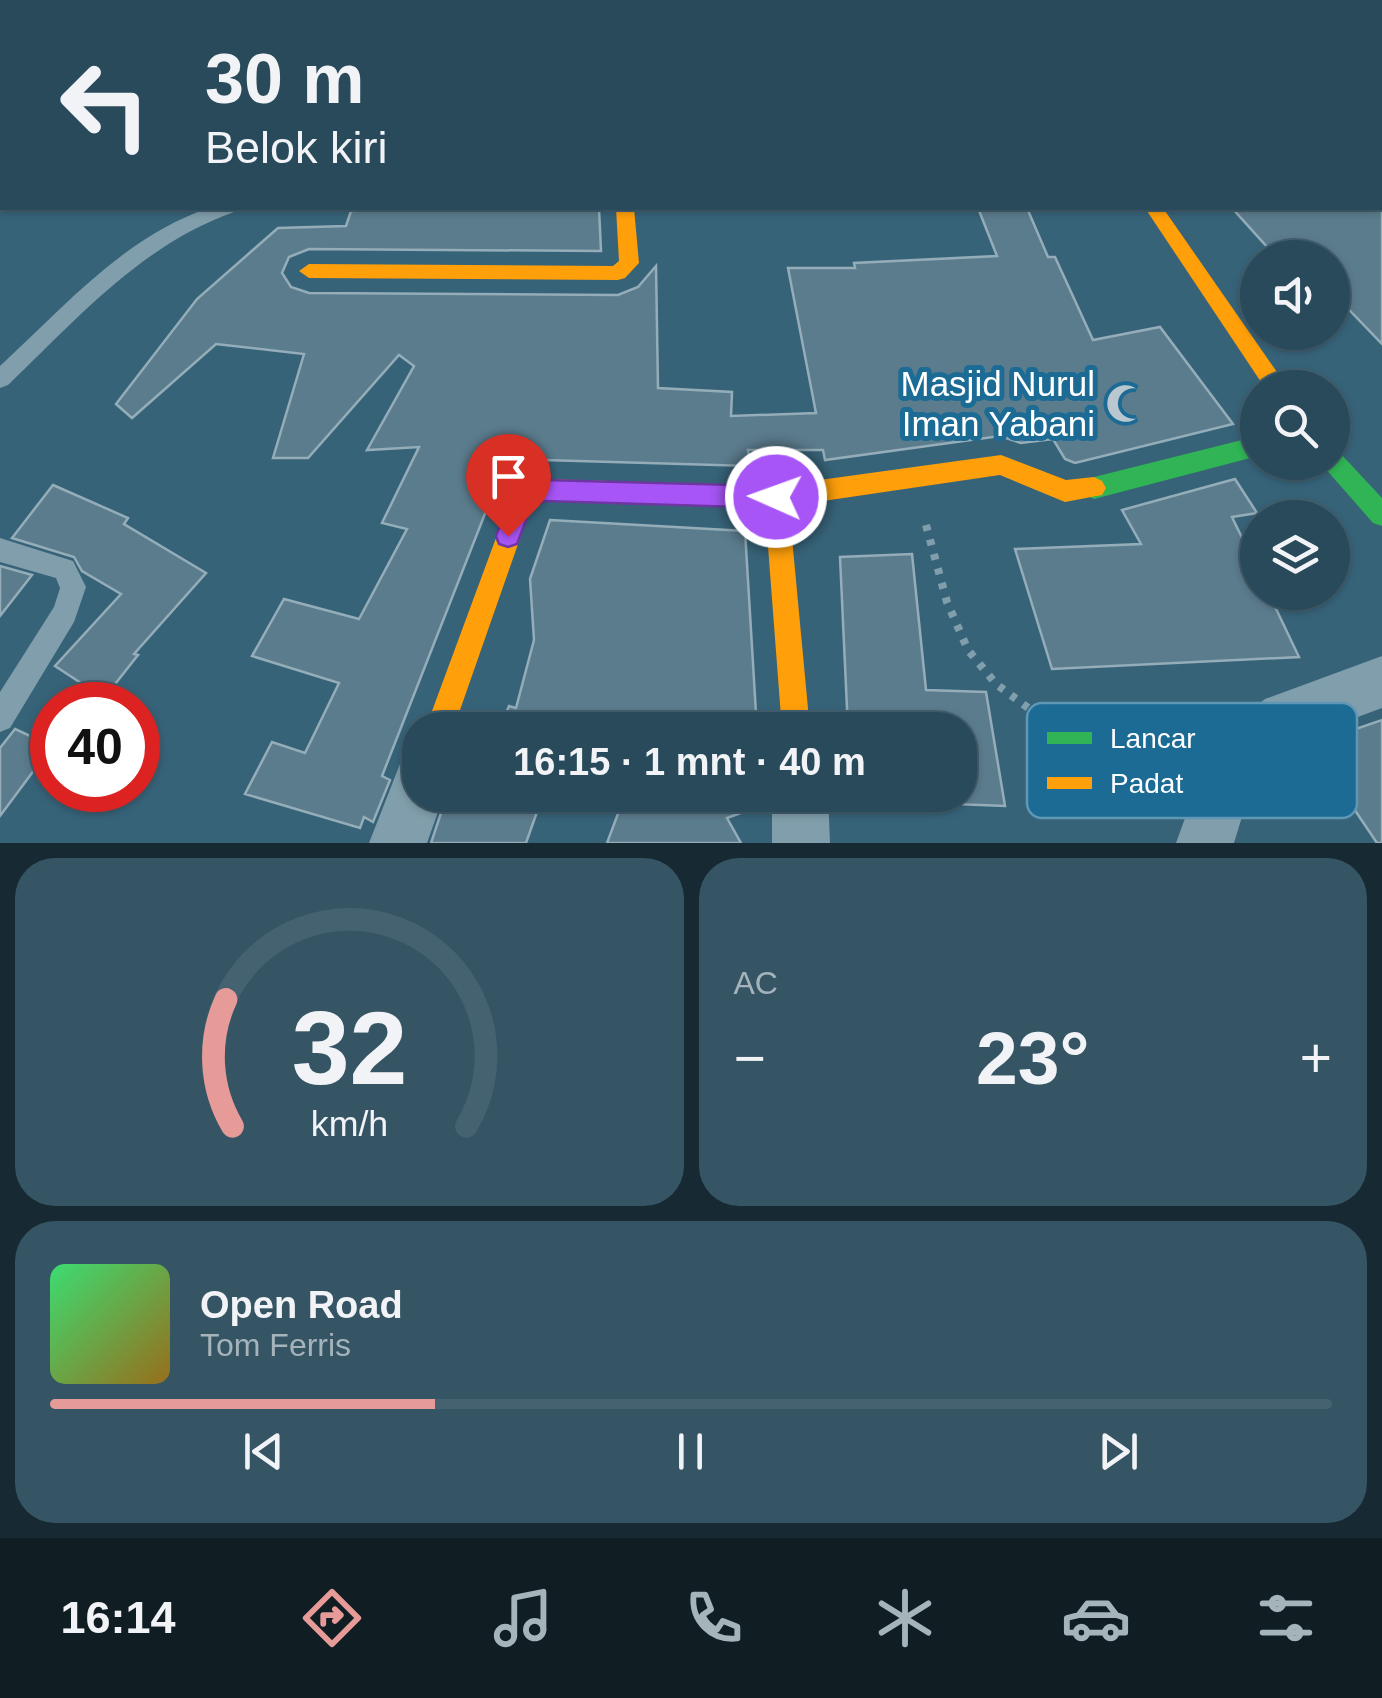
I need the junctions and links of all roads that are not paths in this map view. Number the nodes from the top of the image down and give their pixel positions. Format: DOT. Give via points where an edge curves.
graph roads {
  1 [pos="218,210"];
  2 [pos="625,210"];
  3 [pos="1155,210"];
  4 [pos="309,270"];
  5 [pos="1265,370"];
  6 [pos="0,379"];
  7 [pos="1240,451"];
  8 [pos="1350,480"];
  9 [pos="776,497"];
  10 [pos="1382,516"];
  11 [pos="0,550"];
  12 [pos="1382,682"];
  13 [pos="1325,703"];
  14 [pos="444,712"];
  15 [pos="794,712"];
  16 [pos="0,718"];
  17 [pos="410,812"];
  18 [pos="800,812"];
  19 [pos="1213,818"];
  20 [pos="398,843"];
  21 [pos="800,843"];
  22 [pos="1205,843"];
  1 -- 6 [label="lane" via="158,235"];
  2 -- 4 [label="street" via="629,263 618,273"];
  3 -- 5 [label="street"];
  7 -- 9 [label="street" via="1075,493 1001,466"];
  8 -- 10 [label="street"];
  9 -- 14 [label="street" via="529,494 521,500"];
  9 -- 15 [label="street"];
  11 -- 16 [label="lane" via="64,569 73,587 65,612"];
  12 -- 13 [label="street"];
  17 -- 20 [label="street"];
  18 -- 21 [label="street"];
  19 -- 22 [label="street"];
}
